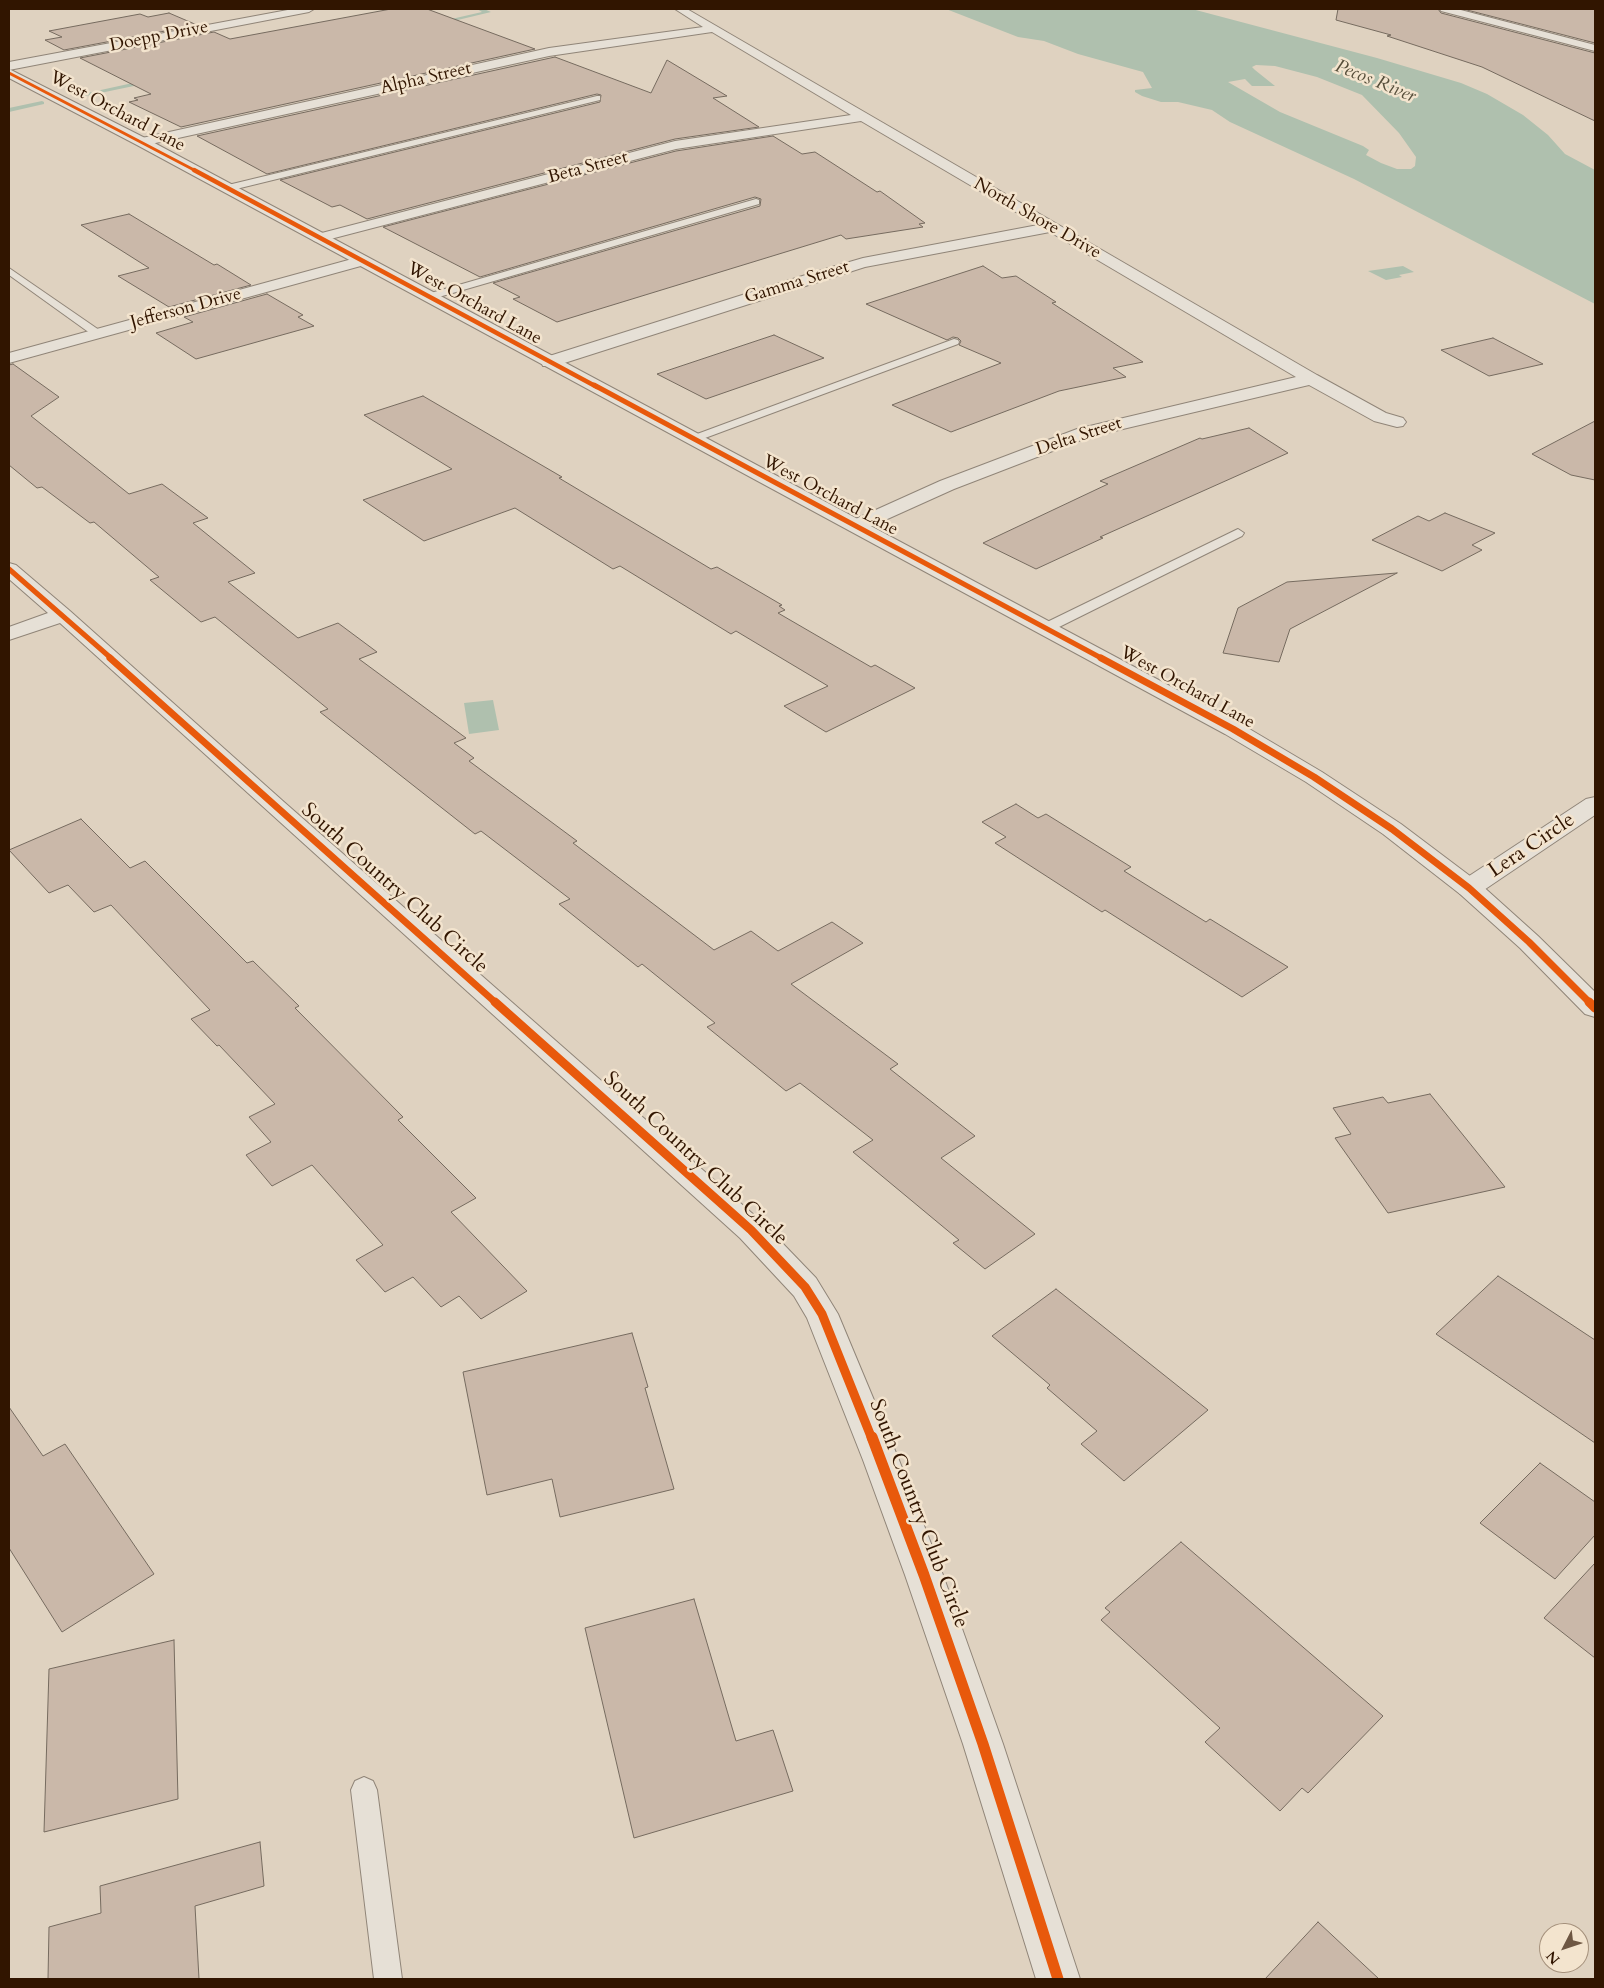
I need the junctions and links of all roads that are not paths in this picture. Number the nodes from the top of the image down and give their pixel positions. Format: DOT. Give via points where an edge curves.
graph roads {
  1 [pos="309,9"];
  2 [pos="680,9"];
  3 [pos="1454,10"];
  4 [pos="712,29"];
  5 [pos="1595,48"];
  6 [pos="9,66"];
  7 [pos="9,72"];
  8 [pos="596,98"];
  9 [pos="861,117"];
  10 [pos="142,142"];
  11 [pos="228,188"];
  12 [pos="756,202"];
  13 [pos="1052,227"];
  14 [pos="319,238"];
  15 [pos="363,261"];
  16 [pos="9,271"];
  17 [pos="428,297"];
  18 [pos="98,334"];
  19 [pos="954,342"];
  20 [pos="9,358"];
  21 [pos="549,362"];
  22 [pos="1312,379"];
  23 [pos="1397,422"];
  24 [pos="693,439"];
  25 [pos="856,526"];
  26 [pos="1238,533"];
  27 [pos="9,569"];
  28 [pos="63,615"];
  29 [pos="1046,628"];
  30 [pos="9,634"];
  31 [pos="1595,804"];
  32 [pos="1469,888"];
  33 [pos="1595,1008"];
  34 [pos="364,1790"];
  35 [pos="388,1979"];
  36 [pos="1058,1979"];
  1 -- 6 [label="street, Doepp Drive"];
  2 -- 4 [label="street, North Shore Drive"];
  3 -- 5 [label="street"];
  4 -- 9 [label="street, North Shore Drive"];
  4 -- 10 [label="street, Alpha Street" via="549,52"];
  7 -- 10 [label="street, West Orchard Lane"];
  8 -- 11 [label="lane"];
  9 -- 13 [label="street, North Shore Drive"];
  9 -- 14 [label="street, Beta Street" via="675,145"];
  10 -- 11 [label="street, West Orchard Lane"];
  11 -- 14 [label="street, West Orchard Lane"];
  12 -- 17 [label="lane"];
  13 -- 21 [label="street, Gamma Street" via="863,263"];
  13 -- 22 [label="street, North Shore Drive"];
  14 -- 15 [label="street, West Orchard Lane"];
  15 -- 17 [label="street, West Orchard Lane"];
  15 -- 18 [label="street, Jefferson Drive"];
  16 -- 18 [label="lane"];
  17 -- 21 [label="street, West Orchard Lane"];
  18 -- 20 [label="street, Jefferson Drive"];
  19 -- 24 [label="lane"];
  21 -- 24 [label="street, West Orchard Lane"];
  22 -- 23 [label="street, North Shore Drive" via="1368,411"];
  22 -- 25 [label="street, Delta Street" via="1083,433 947,485"];
  24 -- 25 [label="street, West Orchard Lane"];
  25 -- 29 [label="street, West Orchard Lane"];
  26 -- 29 [label="lane"];
  27 -- 28 [label="street, South Country Club Circle"];
  28 -- 30 [label="street"];
  28 -- 36 [label="street, South Country Club Circle" via="751,1230 805,1287 822,1314 882,1460 983,1744"];
  29 -- 32 [label="street, West Orchard Lane" via="1233,729 1314,777 1392,828"];
  31 -- 32 [label="street, Lera Circle"];
  32 -- 33 [label="street, West Orchard Lane"];
  34 -- 35 [label="lane"];
}
